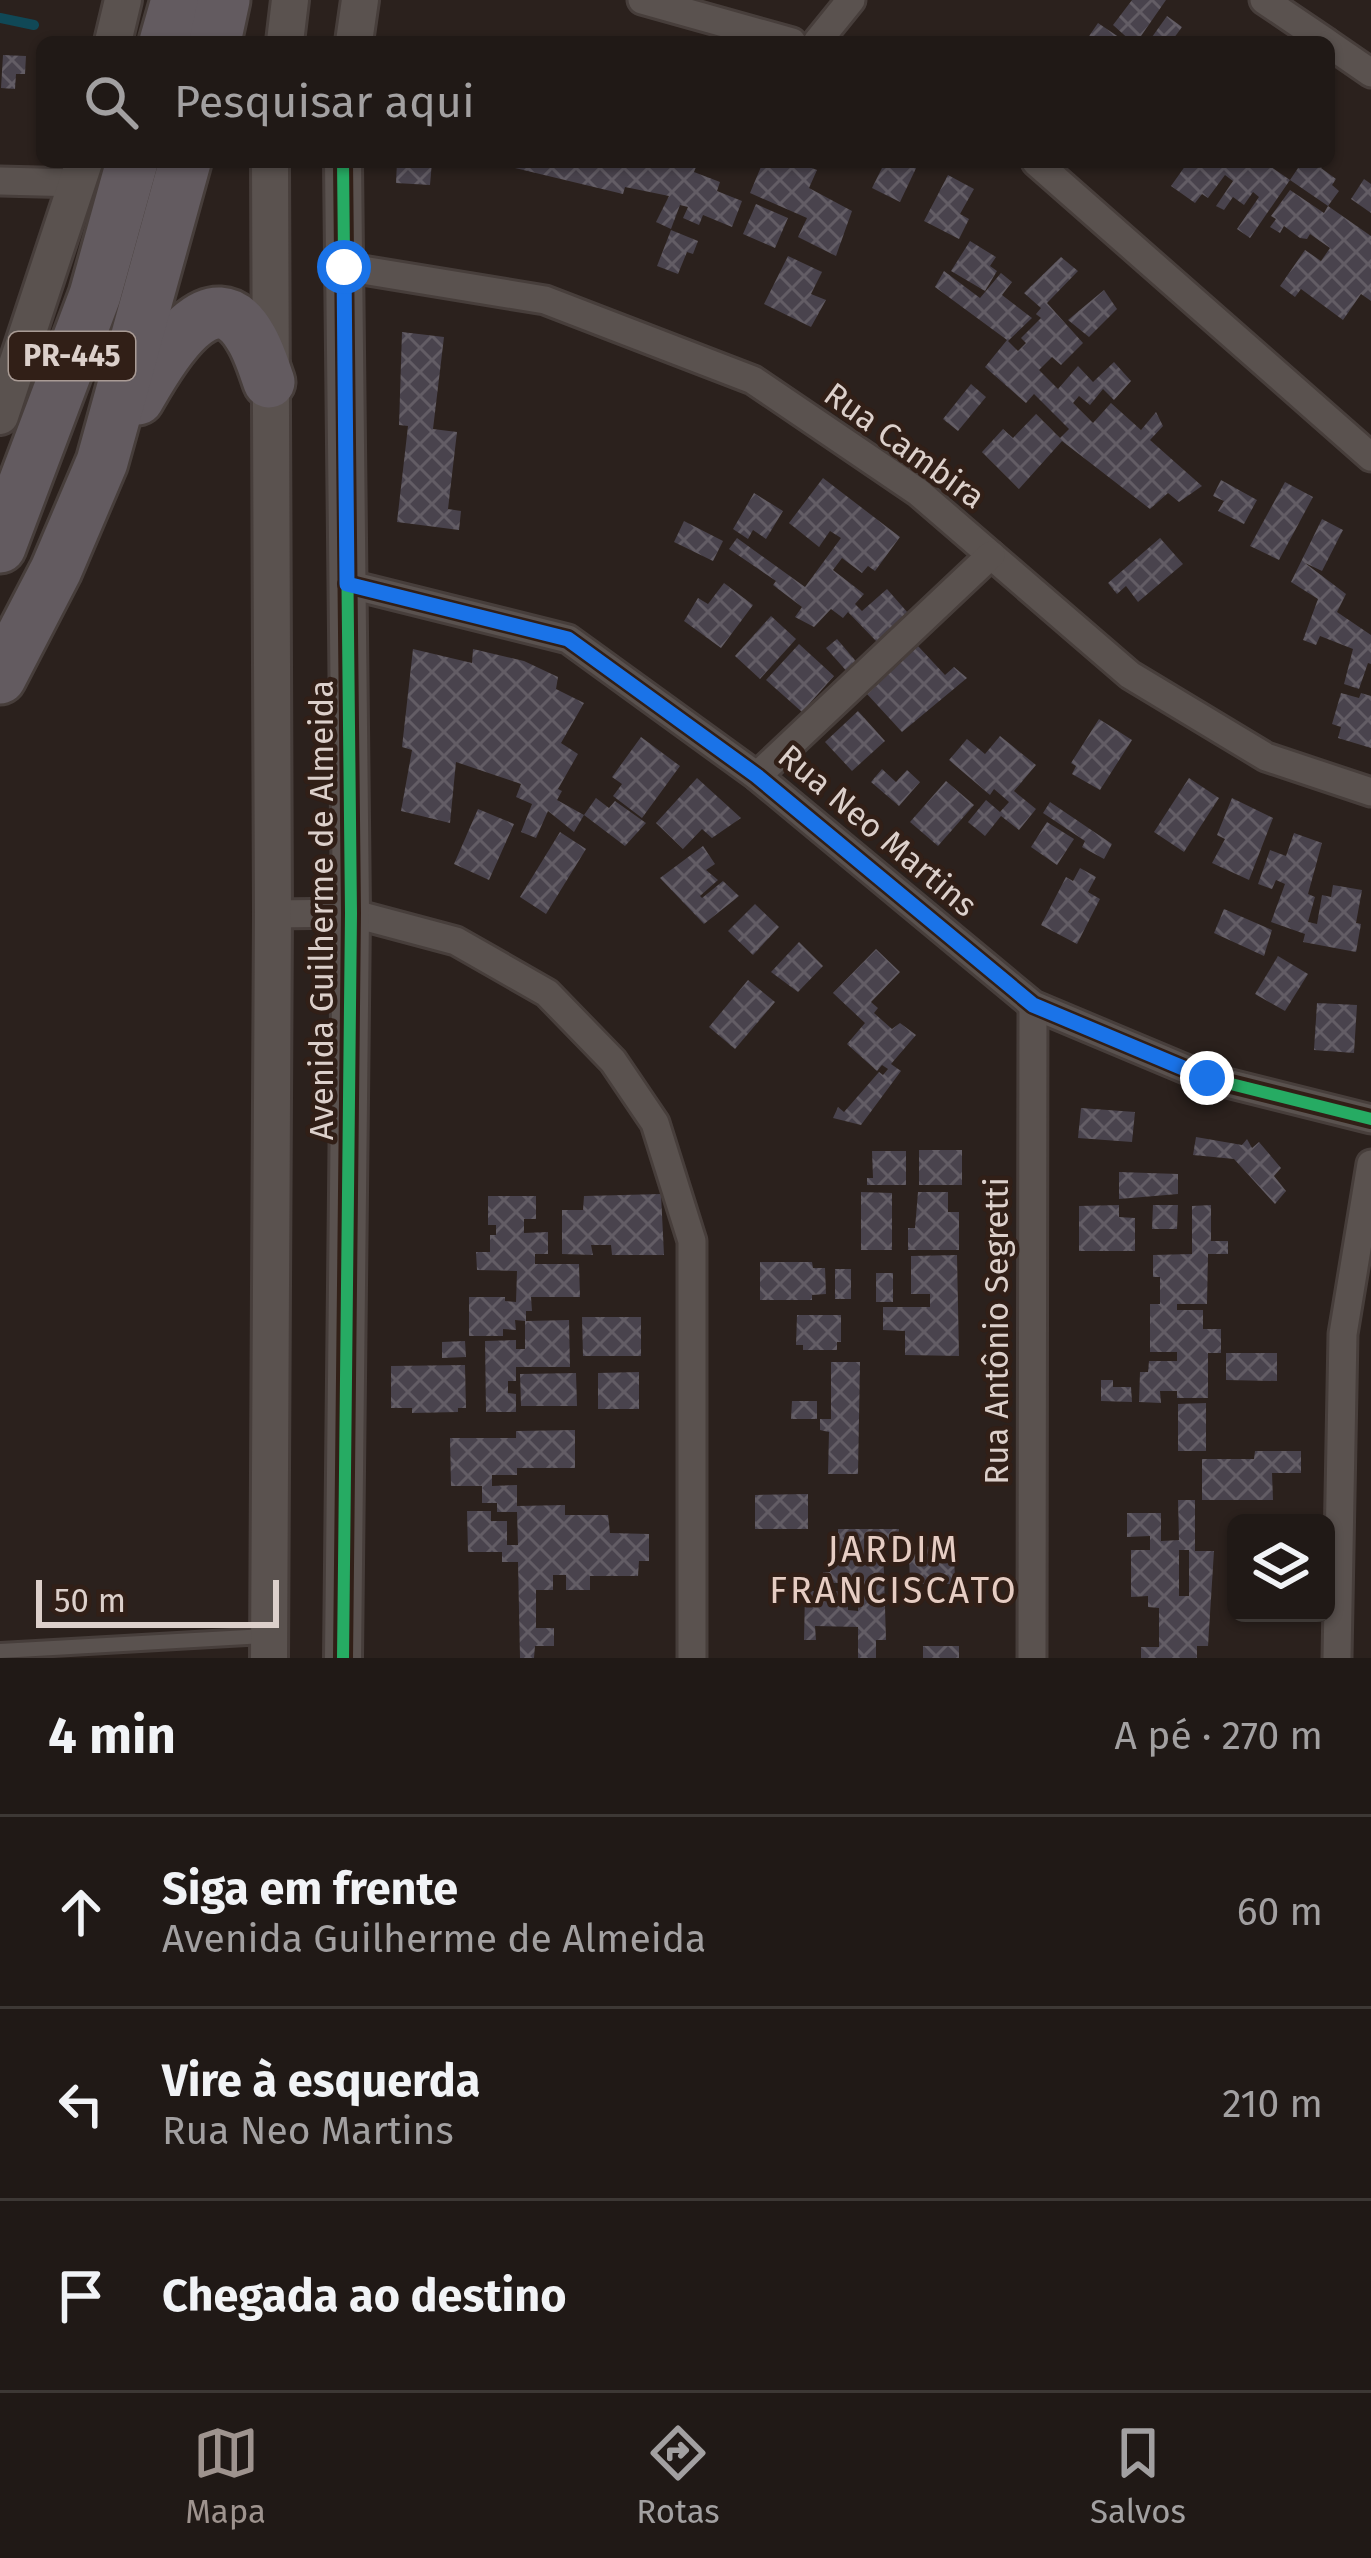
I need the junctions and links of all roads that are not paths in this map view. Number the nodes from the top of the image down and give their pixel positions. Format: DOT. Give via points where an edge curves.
graph roads {
  1 [pos="123,0"];
  2 [pos="177,0"];
  3 [pos="224,0"];
  4 [pos="290,0"];
  5 [pos="360,0"];
  6 [pos="642,0"];
  7 [pos="850,0"];
  8 [pos="1264,0"];
  9 [pos="114,36"];
  10 [pos="167,36"];
  11 [pos="215,36"];
  12 [pos="286,36"];
  13 [pos="355,36"];
  14 [pos="771,36"];
  15 [pos="822,36"];
  16 [pos="1317,36"];
  17 [pos="1335,48"];
  18 [pos="1371,73"];
  19 [pos="130,168"];
  20 [pos="183,168"];
  21 [pos="270,168"];
  22 [pos="343,168"];
  23 [pos="1043,168"];
  24 [pos="81,172"];
  25 [pos="0,181"];
  26 [pos="344,267"];
  27 [pos="269,382"];
  28 [pos="0,416"];
  29 [pos="1371,458"];
  30 [pos="102,462"];
  31 [pos="0,547"];
  32 [pos="991,555"];
  33 [pos="347,584"];
  34 [pos="0,678"];
  35 [pos="757,776"];
  36 [pos="1371,791"];
  37 [pos="351,913"];
  38 [pos="273,914"];
  39 [pos="1033,1005"];
  40 [pos="1371,1119"];
  41 [pos="1371,1164"];
  42 [pos="270,1647"];
  43 [pos="0,1651"];
  44 [pos="343,1658"];
  45 [pos="692,1658"];
  46 [pos="1032,1658"];
  47 [pos="1337,1658"];
  1 -- 9 [label="street"];
  2 -- 10 [label="highway"];
  3 -- 11 [label="highway"];
  4 -- 12 [label="street"];
  5 -- 13 [label="street"];
  6 -- 14 [label="street"];
  7 -- 15 [label="street"];
  8 -- 16 [label="street"];
  17 -- 18 [label="street"];
  19 -- 31 [label="highway, PR-445" via="95,295"];
  20 -- 30 [label="highway, PR-445"];
  21 -- 27 [label="street, Avenida Guilherme de Almeida"];
  22 -- 26 [label="street, Avenida Guilherme de Almeida"];
  23 -- 29 [label="street"];
  24 -- 25 [label="street"];
  24 -- 28 [label="street"];
  26 -- 32 [label="street, Rua Cambira" via="544,300 752,380 918,492"];
  26 -- 33 [label="street, Avenida Guilherme de Almeida"];
  27 -- 30 [label="highway" via="250,335 233,317 202,318 168,348"];
  27 -- 38 [label="street, Avenida Guilherme de Almeida"];
  30 -- 34 [label="highway, PR-445"];
  32 -- 35 [label="street"];
  32 -- 36 [label="street, Rua Cambira" via="1130,675 1266,758"];
  33 -- 35 [label="street, Rua Neo Martins" via="568,639"];
  33 -- 37 [label="street, Avenida Guilherme de Almeida"];
  35 -- 39 [label="street, Rua Neo Martins"];
  37 -- 38 [label="street"];
  37 -- 44 [label="street, Avenida Guilherme de Almeida"];
  37 -- 45 [label="street" via="456,941 548,993 614,1061 655,1123 692,1241"];
  38 -- 42 [label="street, Avenida Guilherme de Almeida"];
  39 -- 40 [label="street, Rua Neo Martins" via="1207,1078"];
  39 -- 46 [label="street, Rua Antônio Segretti"];
  41 -- 47 [label="street" via="1343,1334"];
  42 -- 43 [label="lane"];
}
